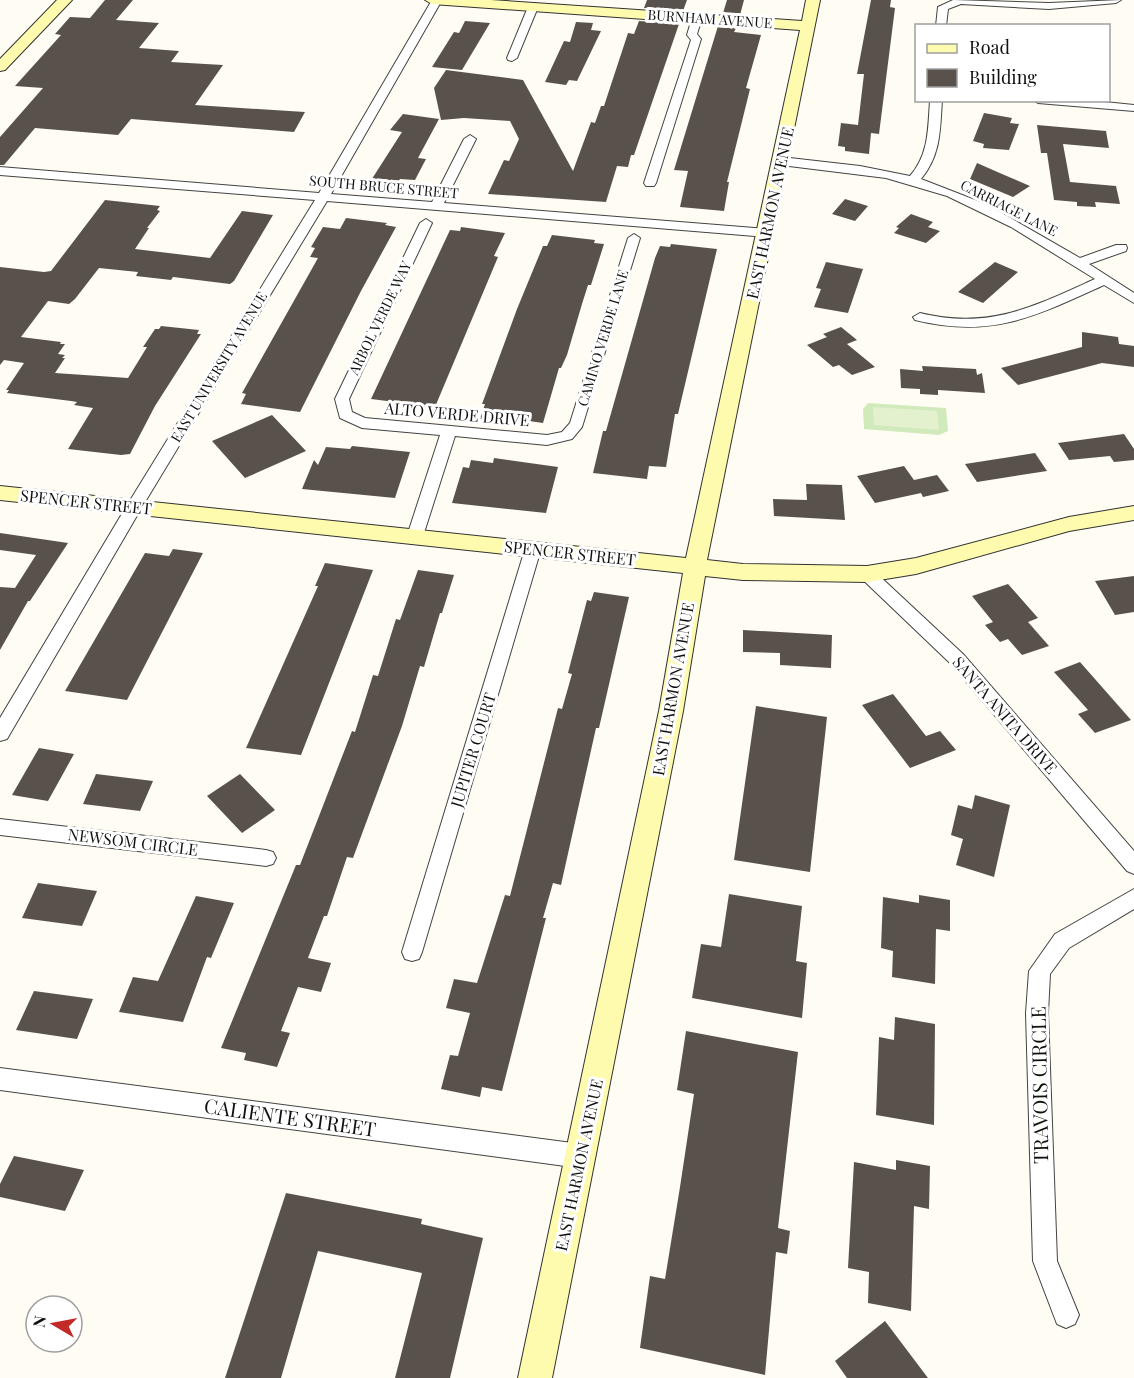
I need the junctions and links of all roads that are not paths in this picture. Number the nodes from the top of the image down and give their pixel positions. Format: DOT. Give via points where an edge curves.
graph roads {
  1 [pos="65,0"];
  2 [pos="432,0"];
  3 [pos="437,0"];
  4 [pos="813,0"];
  5 [pos="1116,0"];
  6 [pos="533,7"];
  7 [pos="702,18"];
  8 [pos="941,24"];
  9 [pos="807,26"];
  10 [pos="512,58"];
  11 [pos="0,67"];
  12 [pos="936,102"];
  13 [pos="1062,102"];
  14 [pos="1134,108"];
  15 [pos="470,139"];
  16 [pos="781,161"];
  17 [pos="0,171"];
  18 [pos="912,182"];
  19 [pos="650,183"];
  20 [pos="324,196"];
  21 [pos="435,207"];
  22 [pos="426,223"];
  23 [pos="766,233"];
  24 [pos="634,238"];
  25 [pos="1121,248"];
  26 [pos="1079,263"];
  27 [pos="1105,280"];
  28 [pos="1134,299"];
  29 [pos="920,317"];
  30 [pos="345,415"];
  31 [pos="449,431"];
  32 [pos="567,436"];
  33 [pos="0,493"];
  34 [pos="134,507"];
  35 [pos="1134,513"];
  36 [pos="415,536"];
  37 [pos="533,549"];
  38 [pos="695,566"];
  39 [pos="867,574"];
  40 [pos="0,734"];
  41 [pos="0,827"];
  42 [pos="266,858"];
  43 [pos="1134,865"];
  44 [pos="1134,898"];
  45 [pos="412,952"];
  46 [pos="0,1079"];
  47 [pos="580,1156"];
  48 [pos="1066,1315"];
  49 [pos="536,1378"];
  1 -- 11 [label="main road"];
  2 -- 3 [label="main road, BURNHAM AVENUE"];
  3 -- 6 [label="main road, BURNHAM AVENUE"];
  3 -- 20 [label="street, EAST UNIVERSITY AVENUE"];
  4 -- 9 [label="main road, EAST HARMON AVENUE"];
  5 -- 8 [label="street" via="1049,6 950,3 943,7"];
  6 -- 7 [label="main road, BURNHAM AVENUE"];
  6 -- 10 [label="street"];
  7 -- 9 [label="main road, BURNHAM AVENUE"];
  7 -- 19 [label="street" via="702,36 696,39"];
  9 -- 16 [label="main road, EAST HARMON AVENUE"];
  12 -- 18 [label="street" via="932,153 927,166"];
  13 -- 14 [label="street"];
  15 -- 21 [label="street"];
  16 -- 18 [label="street, CARRIAGE LANE" via="887,174"];
  16 -- 23 [label="main road, EAST HARMON AVENUE"];
  17 -- 20 [label="street, SOUTH BRUCE STREET"];
  18 -- 26 [label="street, CARRIAGE LANE" via="959,197 1041,238"];
  20 -- 21 [label="street, SOUTH BRUCE STREET"];
  20 -- 34 [label="street, EAST UNIVERSITY AVENUE"];
  21 -- 23 [label="street, SOUTH BRUCE STREET"];
  22 -- 30 [label="street, ARBOL VERDE WAY" via="342,399"];
  23 -- 38 [label="main road, EAST HARMON AVENUE"];
  24 -- 32 [label="street, CAMINO VERDE LANE" via="578,424"];
  25 -- 26 [label="street"];
  26 -- 27 [label="street, CARRIAGE LANE"];
  27 -- 28 [label="street, CARRIAGE LANE"];
  27 -- 29 [label="street" via="1003,321 941,324"];
  30 -- 31 [label="street, ALTO VERDE DRIVE" via="362,423"];
  31 -- 32 [label="street, ALTO VERDE DRIVE" via="547,440"];
  31 -- 36 [label="street"];
  33 -- 34 [label="main road, SPENCER STREET"];
  34 -- 36 [label="main road, SPENCER STREET"];
  34 -- 40 [label="street, EAST UNIVERSITY AVENUE"];
  35 -- 39 [label="main road, SPENCER STREET" via="1068,524 916,566"];
  36 -- 37 [label="main road, SPENCER STREET"];
  37 -- 38 [label="main road, SPENCER STREET"];
  37 -- 45 [label="street, JUPITER COURT"];
  38 -- 39 [label="main road, SPENCER STREET" via="790,574"];
  38 -- 47 [label="main road, EAST HARMON AVENUE" via="671,711"];
  39 -- 43 [label="street, SANTA ANITA DRIVE" via="957,659"];
  41 -- 42 [label="street, NEWSOM CIRCLE"];
  44 -- 48 [label="street, TRAVOIS CIRCLE" via="1062,941 1040,971 1036,1013 1045,1261"];
  46 -- 47 [label="street, CALIENTE STREET"];
  47 -- 49 [label="main road, EAST HARMON AVENUE"];
}
